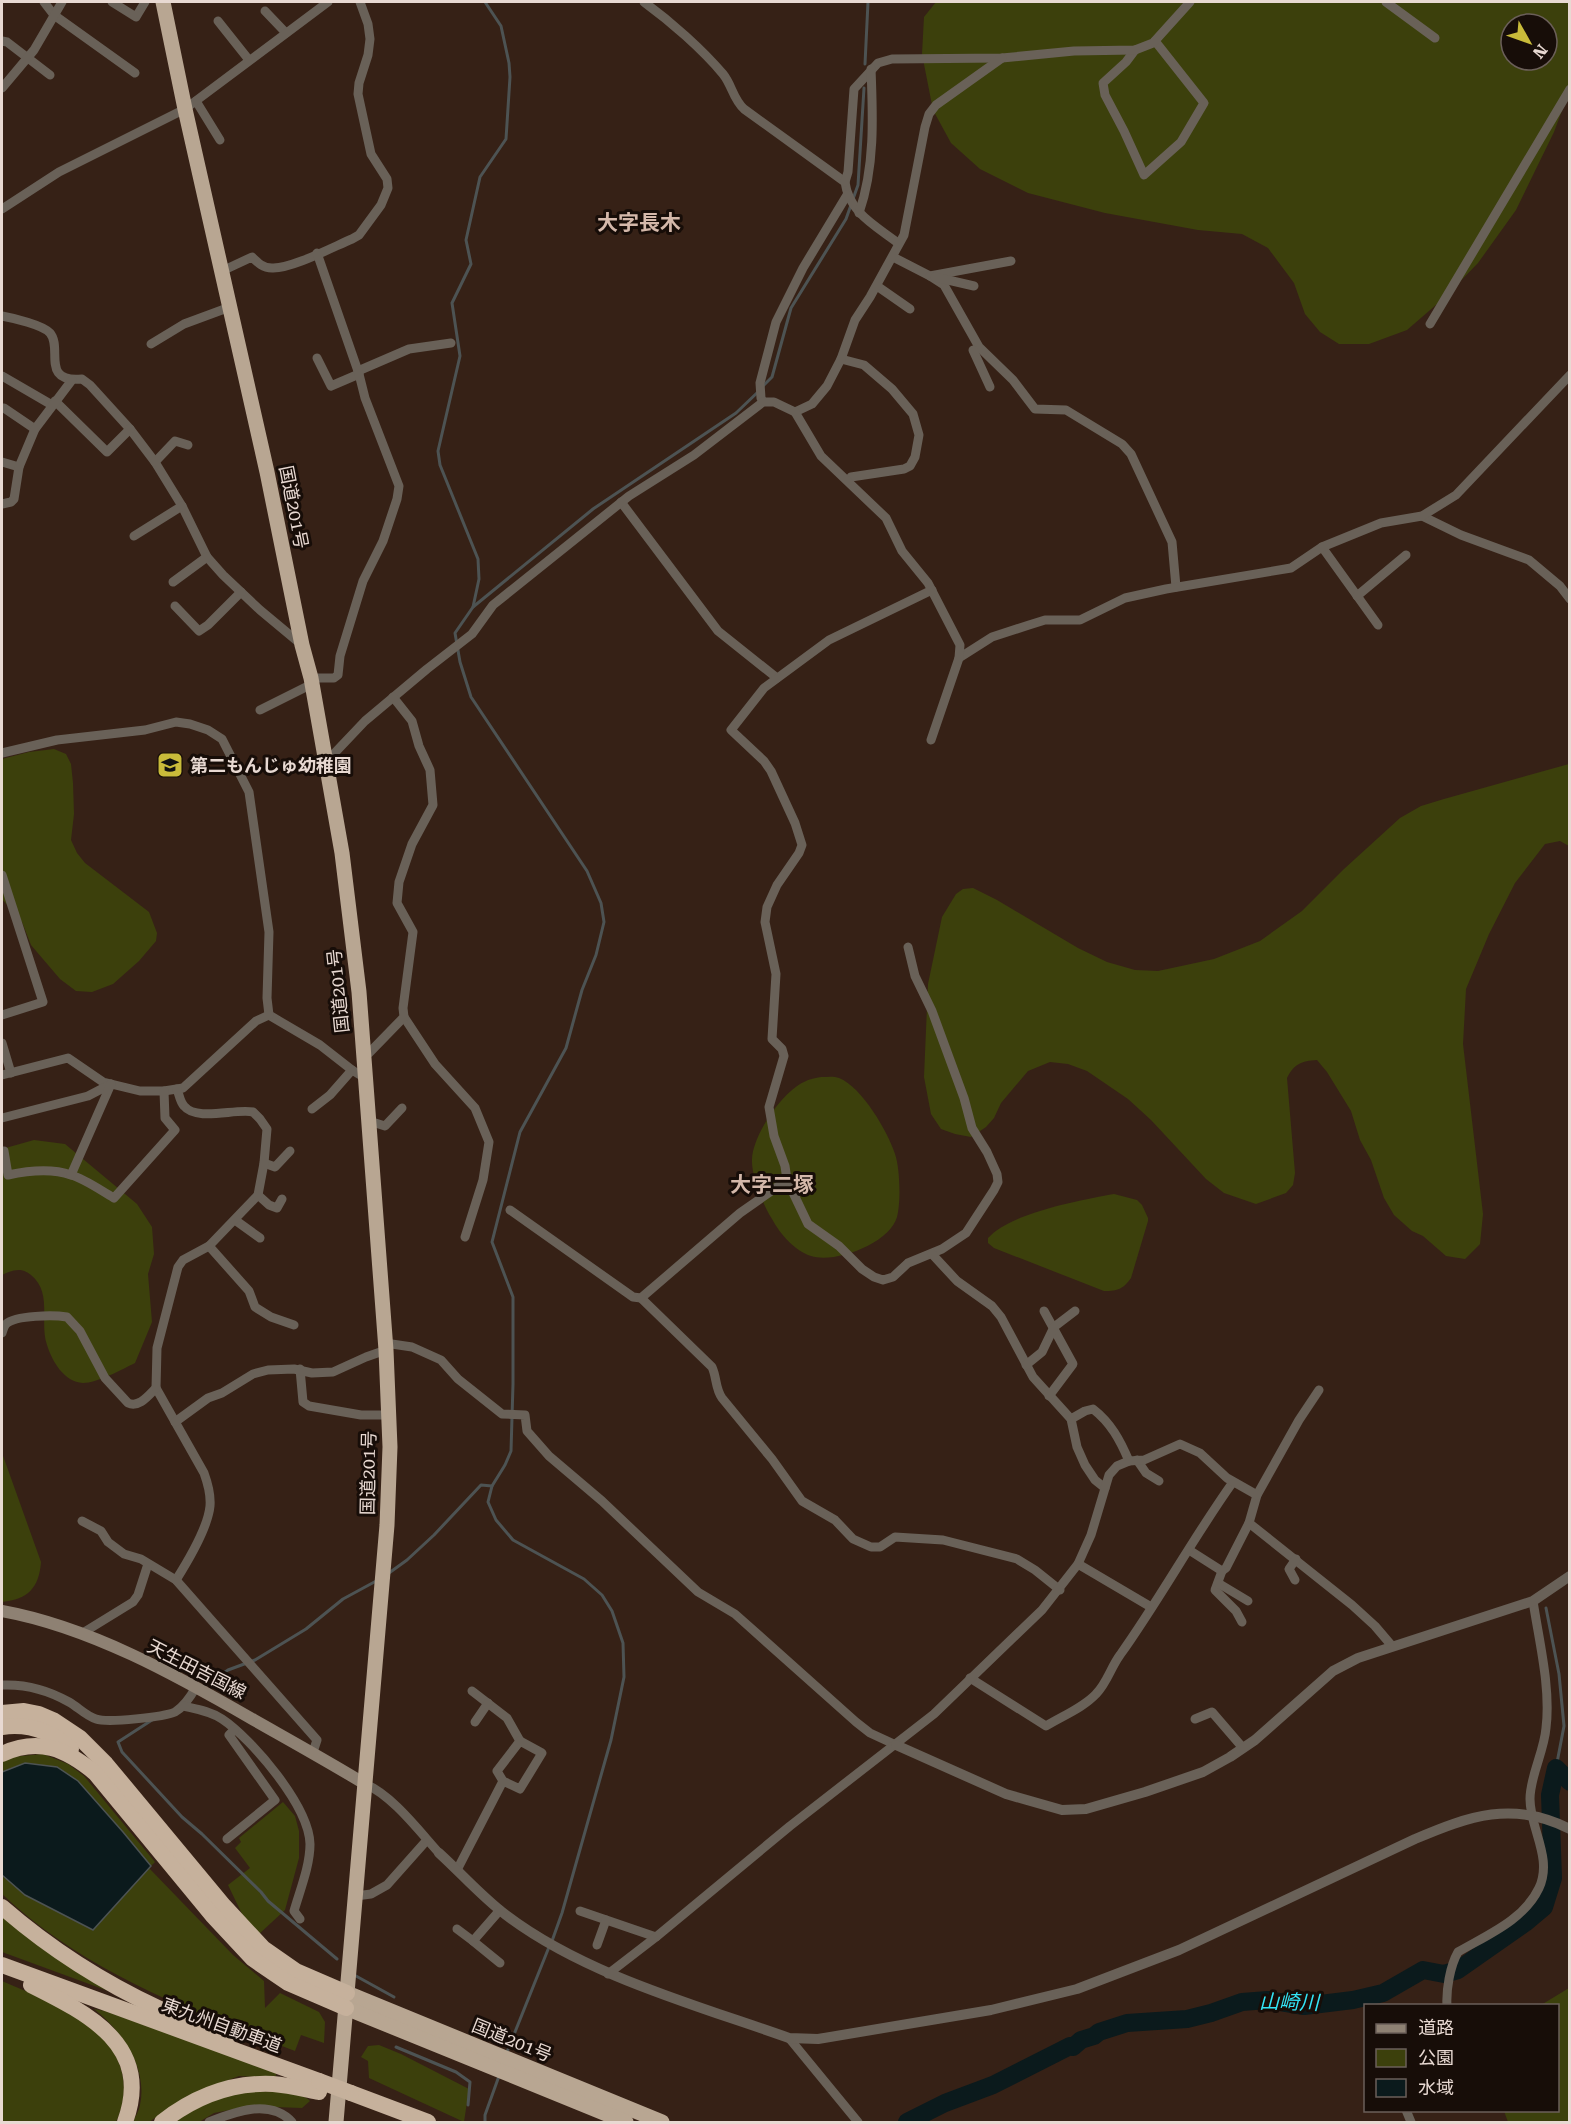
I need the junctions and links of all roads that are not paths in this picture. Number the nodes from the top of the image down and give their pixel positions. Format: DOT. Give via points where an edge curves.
graph roads {
  1 [pos="44,2"];
  2 [pos="62,2"];
  3 [pos="112,2"];
  4 [pos="146,2"];
  5 [pos="163,2"];
  6 [pos="328,2"];
  7 [pos="360,2"];
  8 [pos="644,2"];
  9 [pos="1190,2"];
  10 [pos="1386,2"];
  11 [pos="266,11"];
  12 [pos="54,15"];
  13 [pos="218,21"];
  14 [pos="286,33"];
  15 [pos="1435,38"];
  16 [pos="2,41"];
  17 [pos="1155,41"];
  18 [pos="1135,50"];
  19 [pos="28,58"];
  20 [pos="1002,58"];
  21 [pos="249,60"];
  22 [pos="871,69"];
  23 [pos="135,73"];
  24 [pos="50,75"];
  25 [pos="2,88"];
  26 [pos="1569,89"];
  27 [pos="191,105"];
  28 [pos="220,140"];
  29 [pos="845,182"];
  30 [pos="847,196"];
  31 [pos="2,209"];
  32 [pos="857,211"];
  33 [pos="898,243"];
  34 [pos="317,253"];
  35 [pos="893,256"];
  36 [pos="1011,261"];
  37 [pos="222,271"];
  38 [pos="930,276"];
  39 [pos="876,286"];
  40 [pos="974,286"];
  41 [pos="230,307"];
  42 [pos="910,309"];
  43 [pos="2,316"];
  44 [pos="1430,324"];
  45 [pos="451,343"];
  46 [pos="152,344"];
  47 [pos="972,350"];
  48 [pos="317,358"];
  49 [pos="841,359"];
  50 [pos="359,372"];
  51 [pos="1569,375"];
  52 [pos="2,376"];
  53 [pos="72,380"];
  54 [pos="990,387"];
  55 [pos="762,400"];
  56 [pos="54,403"];
  57 [pos="4,408"];
  58 [pos="795,412"];
  59 [pos="35,429"];
  60 [pos="130,429"];
  61 [pos="188,445"];
  62 [pos="2,462"];
  63 [pos="155,462"];
  64 [pos="19,467"];
  65 [pos="852,477"];
  66 [pos="621,502"];
  67 [pos="2,504"];
  68 [pos="182,506"];
  69 [pos="1422,516"];
  70 [pos="134,536"];
  71 [pos="1322,547"];
  72 [pos="1406,555"];
  73 [pos="207,557"];
  74 [pos="173,582"];
  75 [pos="1176,587"];
  76 [pos="932,590"];
  77 [pos="240,592"];
  78 [pos="1357,596"];
  79 [pos="1569,598"];
  80 [pos="175,606"];
  81 [pos="1378,625"];
  82 [pos="302,645"];
  83 [pos="959,658"];
  84 [pos="777,678"];
  85 [pos="311,681"];
  86 [pos="393,697"];
  87 [pos="260,710"];
  88 [pos="931,740"];
  89 [pos="2,753"];
  90 [pos="327,761"];
  91 [pos="2,875"];
  92 [pos="908,947"];
  93 [pos="2,1015"];
  94 [pos="269,1016"];
  95 [pos="404,1017"];
  96 [pos="2,1043"];
  97 [pos="363,1055"];
  98 [pos="6,1074"];
  99 [pos="358,1074"];
  100 [pos="111,1084"];
  101 [pos="177,1089"];
  102 [pos="164,1091"];
  103 [pos="402,1108"];
  104 [pos="312,1109"];
  105 [pos="2,1118"];
  106 [pos="369,1121"];
  107 [pos="2,1151"];
  108 [pos="290,1151"];
  109 [pos="264,1163"];
  110 [pos="71,1175"];
  111 [pos="787,1180"];
  112 [pos="258,1195"];
  113 [pos="282,1199"];
  114 [pos="510,1210"];
  115 [pos="235,1220"];
  116 [pos="465,1237"];
  117 [pos="260,1238"];
  118 [pos="209,1246"];
  119 [pos="932,1254"];
  120 [pos="641,1298"];
  121 [pos="1044,1311"];
  122 [pos="1075,1311"];
  123 [pos="294,1325"];
  124 [pos="1054,1328"];
  125 [pos="2,1333"];
  126 [pos="386,1347"];
  127 [pos="1026,1365"];
  128 [pos="300,1369"];
  129 [pos="156,1388"];
  130 [pos="1319,1390"];
  131 [pos="1049,1396"];
  132 [pos="388,1415"];
  133 [pos="1071,1419"];
  134 [pos="175,1422"];
  135 [pos="1133,1460"];
  136 [pos="1159,1481"];
  137 [pos="1233,1482"];
  138 [pos="1105,1488"];
  139 [pos="1257,1495"];
  140 [pos="82,1521"];
  141 [pos="1249,1522"];
  142 [pos="1189,1550"];
  143 [pos="1296,1559"];
  144 [pos="148,1564"];
  145 [pos="1078,1564"];
  146 [pos="1222,1571"];
  147 [pos="1569,1576"];
  148 [pos="176,1580"];
  149 [pos="1295,1580"];
  150 [pos="1218,1583"];
  151 [pos="1059,1590"];
  152 [pos="1248,1601"];
  153 [pos="1533,1601"];
  154 [pos="1151,1607"];
  155 [pos="2,1611"];
  156 [pos="1242,1622"];
  157 [pos="81,1634"];
  158 [pos="1392,1646"];
  159 [pos="970,1678"];
  160 [pos="2,1685"];
  161 [pos="196,1687"];
  162 [pos="472,1691"];
  163 [pos="488,1703"];
  164 [pos="183,1706"];
  165 [pos="2,1711"];
  166 [pos="1195,1719"];
  167 [pos="475,1722"];
  168 [pos="2,1727"];
  169 [pos="234,1730"];
  170 [pos="520,1741"];
  171 [pos="896,1745"];
  172 [pos="1243,1749"];
  173 [pos="313,1752"];
  174 [pos="2,1754"];
  175 [pos="95,1773"];
  176 [pos="503,1781"];
  177 [pos="365,1784"];
  178 [pos="1533,1816"];
  179 [pos="1569,1829"];
  180 [pos="227,1839"];
  181 [pos="427,1840"];
  182 [pos="439,1853"];
  183 [pos="457,1870"];
  184 [pos="356,1896"];
  185 [pos="2,1907"];
  186 [pos="500,1911"];
  187 [pos="580,1911"];
  188 [pos="300,1919"];
  189 [pos="606,1920"];
  190 [pos="457,1929"];
  191 [pos="656,1937"];
  192 [pos="473,1941"];
  193 [pos="597,1945"];
  194 [pos="500,1963"];
  195 [pos="2,1965"];
  196 [pos="2,1970"];
  197 [pos="608,1974"];
  198 [pos="346,2000"];
  199 [pos="1447,2004"];
  200 [pos="789,2038"];
  201 [pos="242,2053"];
  202 [pos="513,2069"];
  203 [pos="319,2086"];
  204 [pos="351,2098"];
  205 [pos="125,2122"];
  206 [pos="162,2122"];
  207 [pos="209,2122"];
  208 [pos="292,2122"];
  209 [pos="336,2122"];
  210 [pos="410,2122"];
  211 [pos="428,2122"];
  212 [pos="626,2122"];
  213 [pos="662,2122"];
  214 [pos="858,2122"];
  1 -- 12 [label="street"];
  2 -- 12 [label="street"];
  3 -- 4 [label="street" via="136,17"];
  4 -- 5 [label="street"];
  5 -- 27 [label="highway, 国道201号"];
  6 -- 14 [label="street"];
  7 -- 34 [label="street" via="370,39 358,94 370,154 387,179 388,188 359,235"];
  8 -- 29 [label="street" via="725,76 736,102"];
  9 -- 17 [label="street"];
  10 -- 15 [label="street"];
  11 -- 14 [label="street"];
  12 -- 19 [label="street"];
  12 -- 23 [label="street"];
  13 -- 21 [label="street"];
  14 -- 21 [label="street"];
  16 -- 19 [label="street"];
  17 -- 18 [label="street"];
  17 -- 18 [label="street" via="1204,103 1181,142 1144,175 1103,83"];
  18 -- 20 [label="street"];
  19 -- 24 [label="street"];
  19 -- 25 [label="street"];
  20 -- 22 [label="street" via="892,59"];
  20 -- 33 [label="street" via="929,114 904,235"];
  21 -- 27 [label="street"];
  22 -- 29 [label="street" via="854,89 849,172"];
  22 -- 32 [label="street" via="873,120 868,182"];
  26 -- 44 [label="street"];
  27 -- 28 [label="street"];
  27 -- 31 [label="street" via="58,172"];
  27 -- 37 [label="highway, 国道201号"];
  29 -- 30 [label="street"];
  30 -- 32 [label="street"];
  30 -- 55 [label="street" via="776,322 760,383"];
  32 -- 33 [label="street"];
  33 -- 35 [label="street"];
  34 -- 37 [label="street" via="272,268 260,266 252,257"];
  34 -- 50 [label="street"];
  35 -- 38 [label="street"];
  35 -- 39 [label="street"];
  36 -- 38 [label="street"];
  37 -- 41 [label="highway, 国道201号"];
  38 -- 40 [label="street"];
  38 -- 47 [label="street" via="944,285"];
  39 -- 42 [label="street"];
  39 -- 49 [label="street" via="855,320"];
  41 -- 46 [label="street" via="184,324"];
  41 -- 82 [label="highway, 国道201号"];
  43 -- 53 [label="street" via="49,331 54,338 55,368"];
  45 -- 50 [label="street" via="409,349"];
  47 -- 54 [label="street"];
  47 -- 75 [label="street" via="1013,380 1035,409 1066,410 1122,444 1131,454 1172,542"];
  48 -- 50 [label="street" via="331,386"];
  49 -- 58 [label="street" via="812,404"];
  49 -- 65 [label="street" via="864,365 892,389 913,414 918,435 910,466"];
  50 -- 85 [label="street" via="399,486 397,500 363,581 338,675"];
  51 -- 69 [label="street" via="1456,495"];
  52 -- 56 [label="street"];
  53 -- 56 [label="street"];
  53 -- 60 [label="street" via="82,379 90,385"];
  55 -- 58 [label="street"];
  55 -- 66 [label="street" via="694,455"];
  56 -- 59 [label="street"];
  56 -- 60 [label="street" via="107,452"];
  57 -- 59 [label="street"];
  58 -- 65 [label="street" via="821,456"];
  59 -- 64 [label="street"];
  60 -- 63 [label="street"];
  61 -- 63 [label="street" via="175,441"];
  62 -- 64 [label="street"];
  63 -- 68 [label="street"];
  64 -- 67 [label="street" via="14,499"];
  65 -- 76 [label="street" via="886,518 902,551"];
  66 -- 84 [label="street" via="718,631"];
  66 -- 86 [label="street" via="493,605 472,634"];
  68 -- 70 [label="street"];
  68 -- 73 [label="street"];
  69 -- 71 [label="street" via="1381,523"];
  69 -- 79 [label="street" via="1529,560"];
  71 -- 75 [label="street" via="1291,568"];
  71 -- 78 [label="street"];
  72 -- 78 [label="street"];
  73 -- 74 [label="street"];
  73 -- 77 [label="street"];
  75 -- 83 [label="street" via="1125,598 1080,620 1045,620 1029,625 992,638"];
  76 -- 83 [label="street" via="960,645"];
  76 -- 84 [label="street" via="829,640"];
  77 -- 80 [label="street" via="199,631"];
  77 -- 82 [label="street"];
  78 -- 81 [label="street"];
  82 -- 85 [label="highway, 国道201号"];
  83 -- 88 [label="street"];
  84 -- 111 [label="street" via="764,688 731,730 771,771 802,845 777,885 765,922 776,974 772,1039 784,1056 769,1107"];
  85 -- 87 [label="street"];
  85 -- 90 [label="highway, 国道201号"];
  86 -- 90 [label="street"];
  86 -- 95 [label="street" via="412,722 430,770 433,805 412,844 398,893 397,903 413,932"];
  89 -- 94 [label="street" via="57,740 176,723 208,730 222,740 249,792 269,932"];
  90 -- 97 [label="highway, 国道201号" via="359,992"];
  91 -- 93 [label="street" via="43,1002"];
  92 -- 119 [label="street" via="915,976 932,1011 972,1128 987,1152 998,1182 966,1233"];
  94 -- 99 [label="street" via="320,1045"];
  94 -- 101 [label="street" via="256,1020 183,1088"];
  95 -- 97 [label="street"];
  95 -- 116 [label="street" via="435,1064 475,1108 489,1142 483,1180"];
  96 -- 98 [label="street"];
  97 -- 99 [label="highway, 国道201号"];
  98 -- 100 [label="street" via="68,1058"];
  99 -- 104 [label="street"];
  99 -- 106 [label="highway, 国道201号"];
  100 -- 102 [label="street" via="140,1091"];
  100 -- 105 [label="street" via="88,1096"];
  100 -- 110 [label="street"];
  101 -- 102 [label="street"];
  101 -- 109 [label="street" via="184,1107 192,1111 253,1112 267,1130"];
  102 -- 110 [label="street" via="165,1118 175,1130 114,1198"];
  103 -- 106 [label="street" via="385,1126"];
  106 -- 126 [label="highway, 国道201号"];
  107 -- 110 [label="street" via="8,1175 24,1171"];
  108 -- 109 [label="street" via="275,1167"];
  109 -- 112 [label="street"];
  111 -- 119 [label="street" via="808,1224 874,1277 893,1277 908,1263"];
  111 -- 120 [label="street" via="740,1213"];
  112 -- 113 [label="street" via="277,1208"];
  112 -- 115 [label="street"];
  114 -- 120 [label="street" via="633,1298"];
  115 -- 117 [label="street"];
  115 -- 118 [label="street"];
  118 -- 123 [label="street" via="249,1291 255,1307"];
  118 -- 129 [label="street" via="178,1267 157,1348"];
  119 -- 127 [label="street" via="957,1281 992,1306"];
  120 -- 151 [label="street" via="712,1367 722,1398 802,1501 836,1520 853,1539 871,1547 880,1547 895,1537 943,1540 1017,1559"];
  121 -- 124 [label="street"];
  122 -- 124 [label="street"];
  124 -- 127 [label="street" via="1042,1352"];
  124 -- 131 [label="street" via="1073,1364"];
  125 -- 129 [label="street" via="6,1324 16,1319 67,1317 80,1331 105,1378 128,1403 137,1404"];
  126 -- 128 [label="street" via="333,1372"];
  126 -- 132 [label="highway, 国道201号"];
  126 -- 171 [label="street" via="412,1347 441,1360 502,1414 525,1415 527,1431 549,1456 698,1592 735,1614 870,1733"];
  127 -- 131 [label="street"];
  128 -- 132 [label="street" via="303,1402 309,1406 361,1415"];
  128 -- 134 [label="street" via="253,1374 208,1398"];
  129 -- 134 [label="street"];
  130 -- 139 [label="street"];
  131 -- 133 [label="street"];
  132 -- 177 [label="highway, 国道201号" via="387,1525"];
  133 -- 135 [label="street" via="1093,1409 1106,1418"];
  133 -- 138 [label="street" via="1085,1465"];
  134 -- 148 [label="street" via="204,1473 210,1507 189,1561"];
  135 -- 136 [label="street"];
  135 -- 137 [label="street" via="1144,1460 1180,1444 1200,1454"];
  135 -- 138 [label="street" via="1117,1466"];
  137 -- 139 [label="street"];
  137 -- 142 [label="street"];
  138 -- 145 [label="street"];
  139 -- 141 [label="street"];
  140 -- 144 [label="street" via="101,1531 124,1554"];
  141 -- 143 [label="street"];
  141 -- 146 [label="street"];
  142 -- 146 [label="street"];
  142 -- 154 [label="street"];
  143 -- 149 [label="street" via="1289,1569"];
  143 -- 158 [label="street" via="1376,1626"];
  144 -- 148 [label="street"];
  144 -- 157 [label="street" via="133,1602"];
  145 -- 151 [label="street"];
  145 -- 154 [label="street"];
  146 -- 150 [label="street"];
  147 -- 153 [label="street"];
  148 -- 173 [label="street" via="316,1740"];
  150 -- 152 [label="street"];
  150 -- 156 [label="street" via="1215,1590"];
  151 -- 159 [label="street"];
  153 -- 158 [label="street"];
  153 -- 178 [label="street" via="1545,1677 1547,1725 1530,1796"];
  154 -- 159 [label="street" via="1096,1695 1046,1726"];
  155 -- 157 [label="main road, 天生田吉国線"];
  157 -- 161 [label="main road, 天生田吉国線"];
  158 -- 172 [label="street" via="1333,1671"];
  159 -- 171 [label="street"];
  160 -- 164 [label="street" via="50,1693 90,1717 108,1722 165,1715"];
  161 -- 164 [label="street"];
  161 -- 173 [label="main road, 天生田吉国線"];
  162 -- 163 [label="street"];
  163 -- 167 [label="street"];
  163 -- 170 [label="street" via="507,1718"];
  164 -- 169 [label="street" via="208,1712"];
  165 -- 198 [label="highway" via="24,1711 67,1728 93,1750 263,1948"];
  166 -- 172 [label="street" via="1212,1712"];
  168 -- 175 [label="highway" via="43,1730 68,1746"];
  169 -- 180 [label="street" via="229,1735 275,1800"];
  169 -- 188 [label="street" via="275,1772 304,1818 310,1846 294,1911"];
  170 -- 176 [label="street" via="497,1771"];
  170 -- 176 [label="street" via="542,1754 520,1789"];
  171 -- 172 [label="street" via="1006,1794 1062,1810 1086,1809 1155,1789 1203,1772"];
  171 -- 191 [label="street"];
  173 -- 177 [label="main road, 天生田吉国線"];
  174 -- 175 [label="highway" via="34,1745 52,1747 65,1751"];
  175 -- 198 [label="highway" via="253,1959 288,1983"];
  176 -- 183 [label="street"];
  177 -- 181 [label="street" via="374,1788"];
  177 -- 184 [label="highway, 国道201号"];
  178 -- 179 [label="street"];
  178 -- 199 [label="street" via="1544,1864 1535,1895 1503,1927 1458,1952"];
  178 -- 200 [label="street" via="1501,1813 1454,1822 1179,1950 1077,1989 991,2010 818,2039"];
  181 -- 182 [label="street"];
  181 -- 184 [label="street" via="387,1885 371,1894"];
  182 -- 183 [label="street"];
  183 -- 186 [label="street"];
  184 -- 198 [label="highway, 国道201号"];
  185 -- 201 [label="highway" via="97,1975 160,2009 225,2035"];
  186 -- 192 [label="street"];
  186 -- 197 [label="street" via="535,1935"];
  187 -- 189 [label="street"];
  189 -- 191 [label="street"];
  189 -- 193 [label="street"];
  190 -- 192 [label="street"];
  191 -- 197 [label="street"];
  192 -- 194 [label="street"];
  195 -- 201 [label="highway, 東九州自動車道"];
  196 -- 205 [label="highway" via="73,2006 117,2044 131,2071 133,2085"];
  197 -- 200 [label="street"];
  198 -- 202 [label="highway, 国道201号"];
  198 -- 209 [label="highway, 国道201号"];
  200 -- 214 [label="street"];
  201 -- 203 [label="highway, 東九州自動車道"];
  202 -- 212 [label="highway, 国道201号"];
  202 -- 213 [label="highway, 国道201号"];
  203 -- 204 [label="highway, 東九州自動車道, bridge"];
  203 -- 206 [label="highway" via="274,2084 223,2089 197,2099"];
  204 -- 210 [label="highway"];
  204 -- 211 [label="highway, 東九州自動車道"];
  207 -- 208 [label="street" via="257,2109 275,2110"];
}
